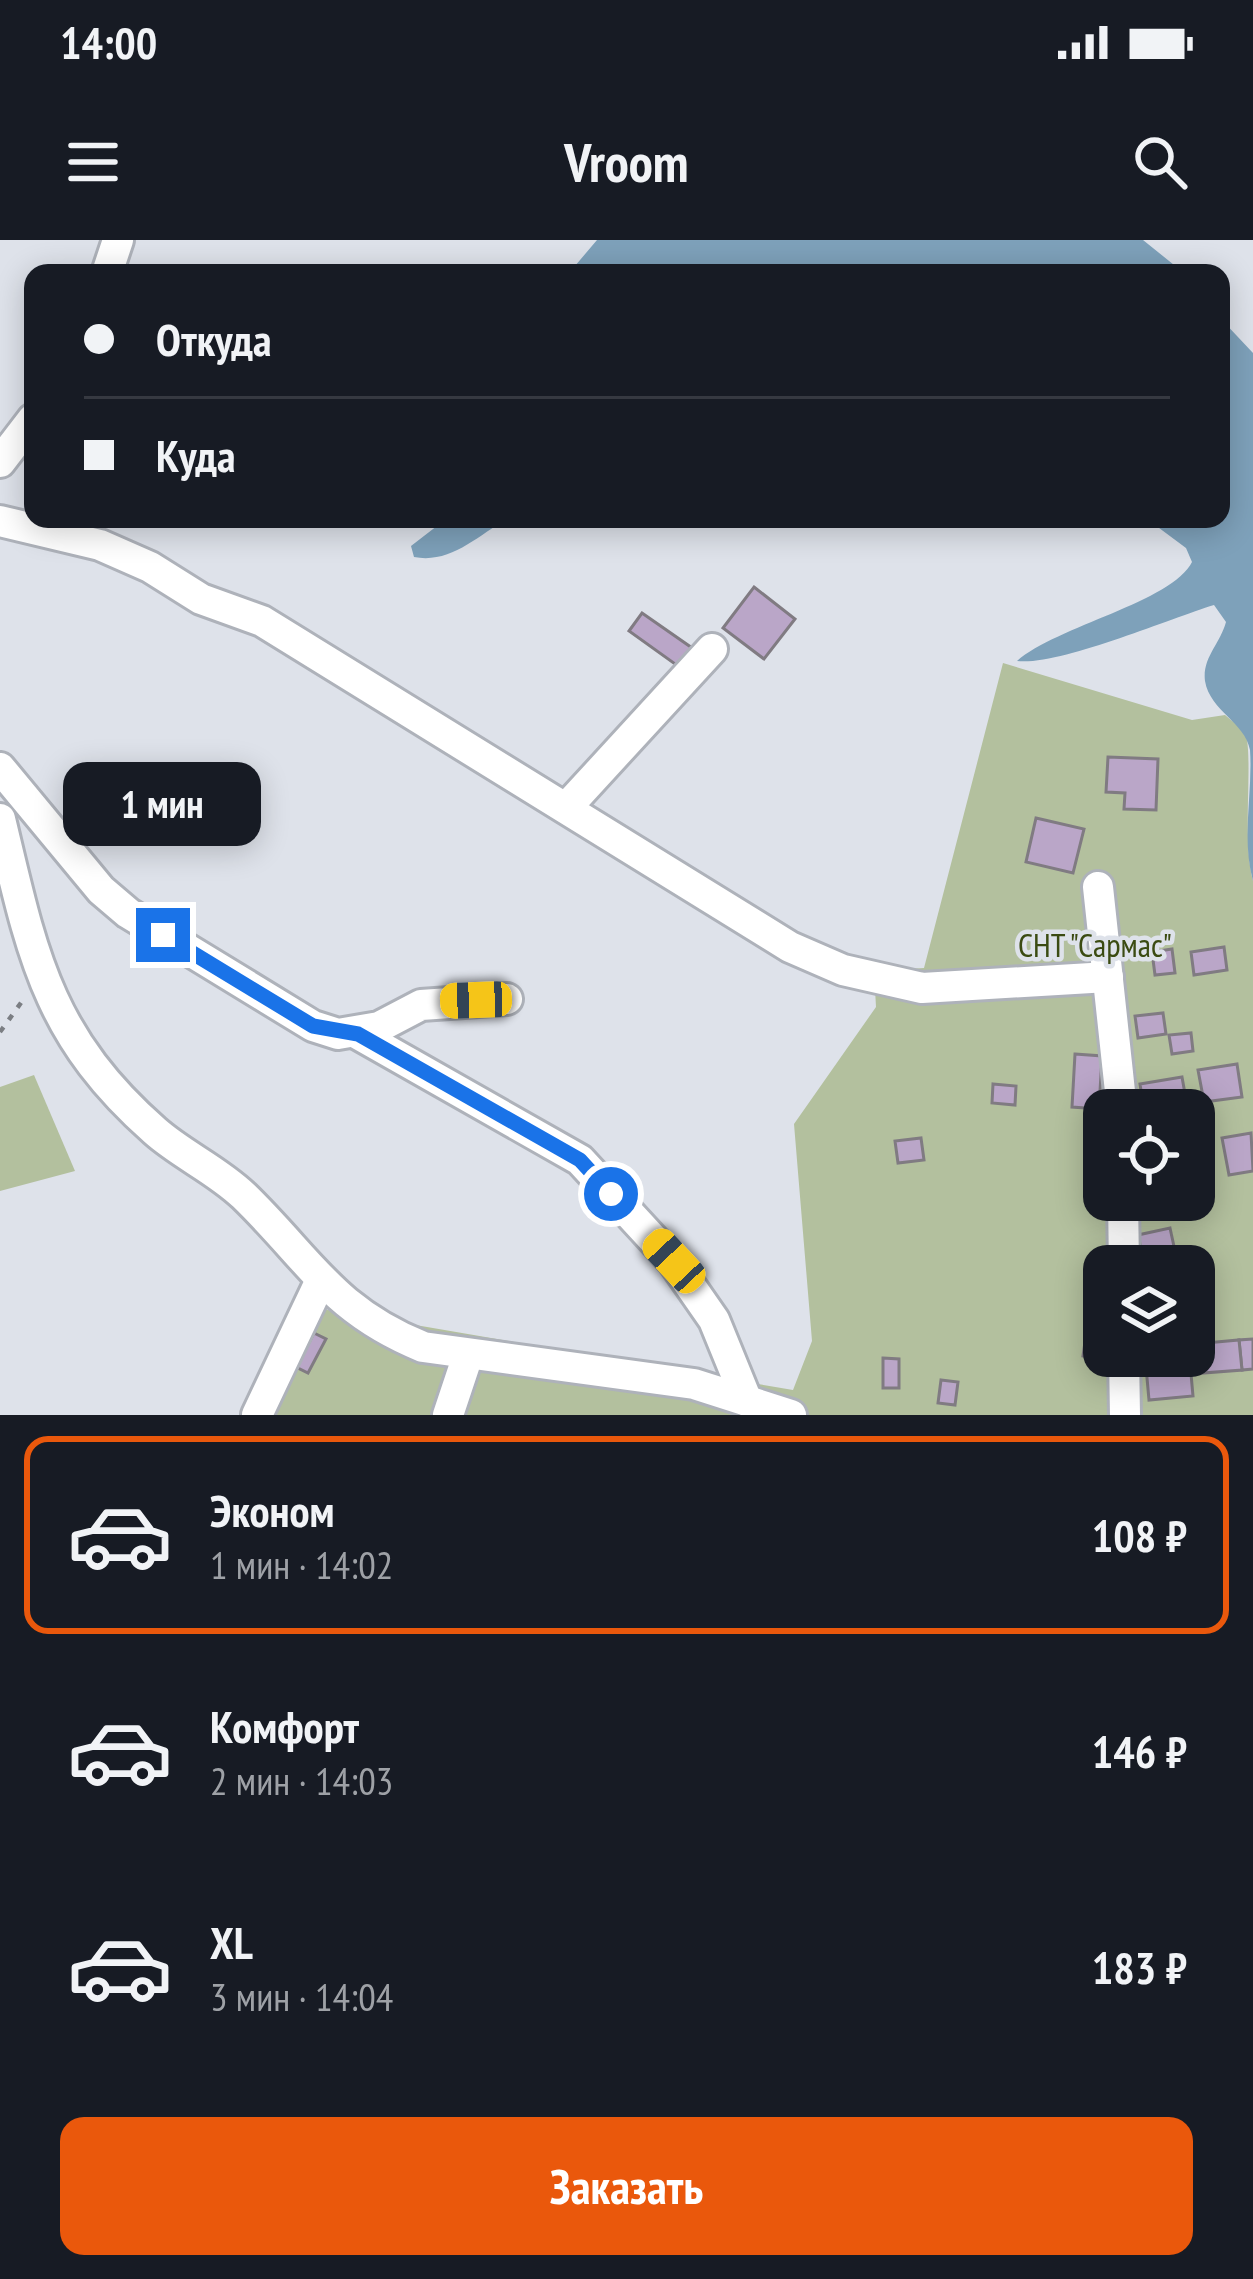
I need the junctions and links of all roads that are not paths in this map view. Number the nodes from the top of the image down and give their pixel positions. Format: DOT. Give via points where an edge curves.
graph roads {
  1 [pos="24,431"];
  2 [pos="0,462"];
  3 [pos="29,528"];
  4 [pos="712,650"];
  5 [pos="0,768"];
  6 [pos="566,808"];
  7 [pos="0,819"];
  8 [pos="1098,887"];
  9 [pos="1108,977"];
  10 [pos="507,999"];
  11 [pos="358,1034"];
  12 [pos="1120,1089"];
  13 [pos="321,1280"];
  14 [pos="469,1354"];
  15 [pos="1124,1377"];
  16 [pos="766,1409"];
  17 [pos="257,1415"];
  18 [pos="448,1415"];
  19 [pos="1125,1415"];
  1 -- 2 [label="street"];
  3 -- 6 [label="street" via="100,545 262,621"];
  4 -- 6 [label="street"];
  5 -- 11 [label="street" via="128,913 313,1026"];
  6 -- 9 [label="street" via="790,947 843,970 922,988"];
  7 -- 13 [label="street" via="36,967 64,1027 157,1133 238,1191"];
  8 -- 9 [label="street"];
  9 -- 12 [label="street"];
  10 -- 11 [label="street" via="421,1005"];
  11 -- 16 [label="street" via="580,1160 674,1261"];
  13 -- 14 [label="street" via="382,1330"];
  13 -- 17 [label="street"];
  14 -- 16 [label="street" via="694,1384"];
  14 -- 18 [label="street"];
  15 -- 19 [label="street"];
}
